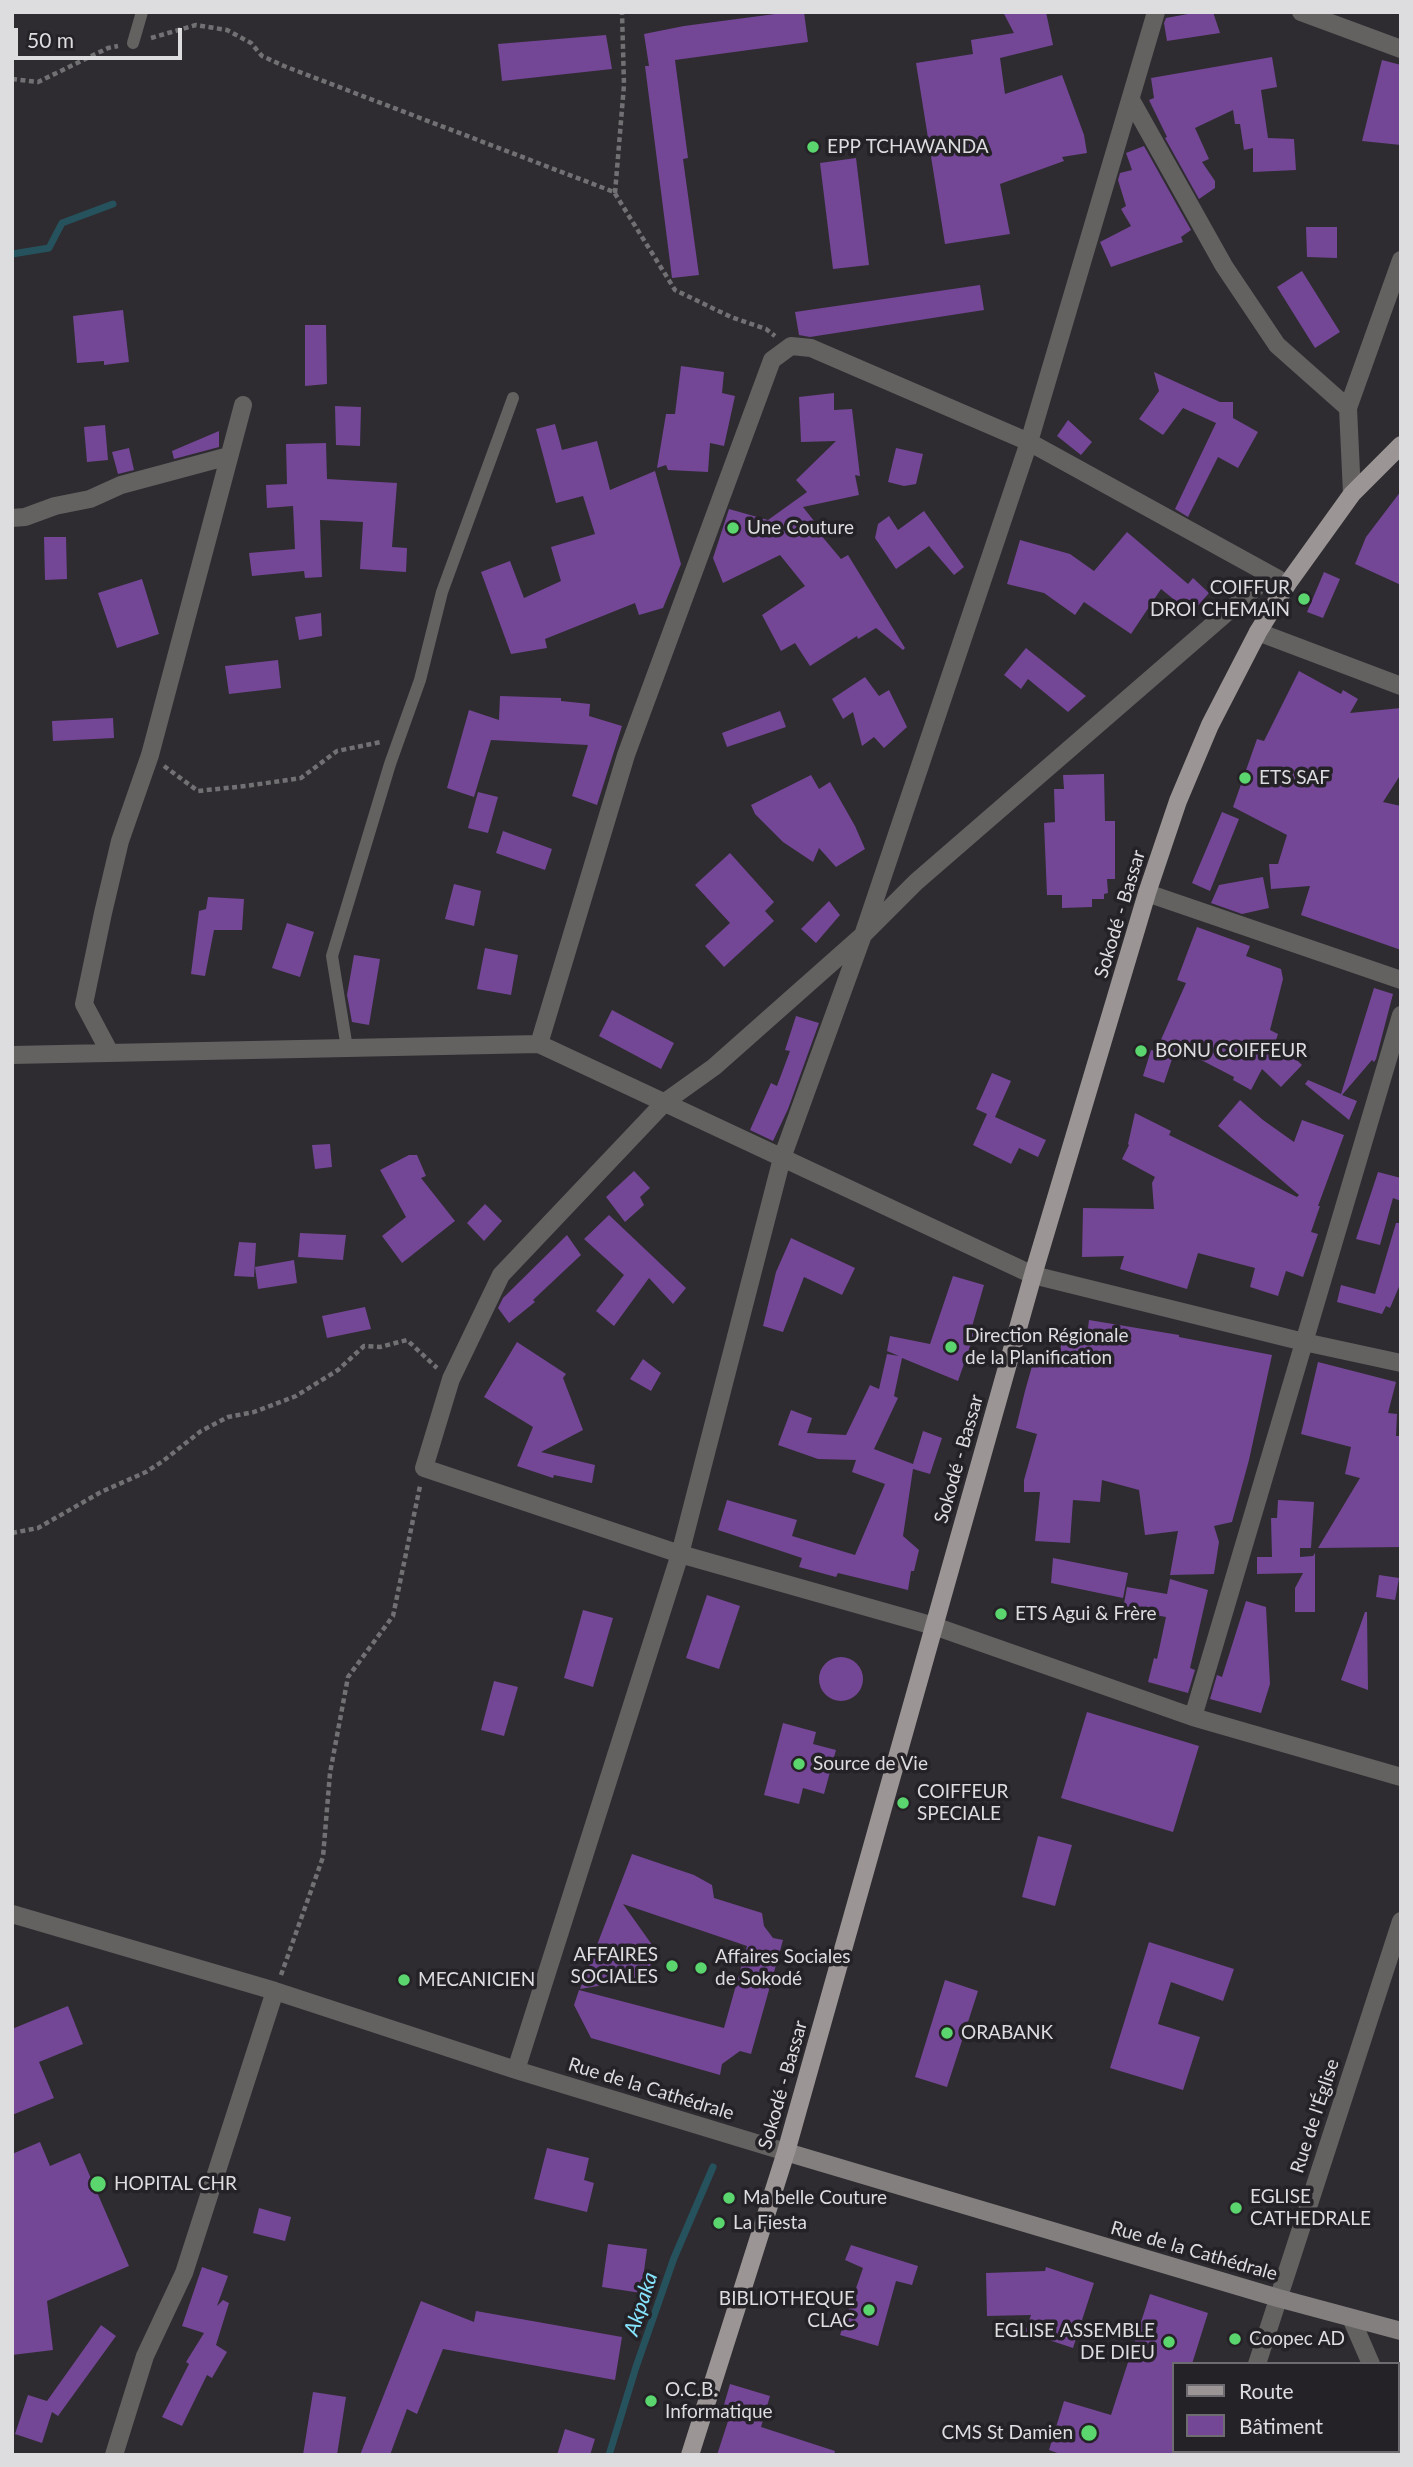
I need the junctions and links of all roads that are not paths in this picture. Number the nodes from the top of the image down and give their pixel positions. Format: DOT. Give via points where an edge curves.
graph roads {
  1 [pos="142,12"];
  2 [pos="1156,12"];
  3 [pos="1301,12"];
  4 [pos="134,43"];
  5 [pos="1401,49"];
  6 [pos="1131,100"];
  7 [pos="1401,260"];
  8 [pos="513,398"];
  9 [pos="243,405"];
  10 [pos="1348,408"];
  11 [pos="1029,442"];
  12 [pos="1401,445"];
  13 [pos="229,456"];
  14 [pos="1352,494"];
  15 [pos="12,518"];
  16 [pos="1269,576"];
  17 [pos="1288,583"];
  18 [pos="1258,632"];
  19 [pos="1401,685"];
  20 [pos="1147,893"];
  21 [pos="863,935"];
  22 [pos="1401,980"];
  23 [pos="1401,1015"];
  24 [pos="539,1044"];
  25 [pos="347,1048"];
  26 [pos="110,1053"];
  27 [pos="12,1055"];
  28 [pos="665,1102"];
  29 [pos="782,1158"];
  30 [pos="1033,1275"];
  31 [pos="1304,1342"];
  32 [pos="1401,1363"];
  33 [pos="680,1554"];
  34 [pos="934,1626"];
  35 [pos="1193,1717"];
  36 [pos="1401,1777"];
  37 [pos="12,1914"];
  38 [pos="1401,1921"];
  39 [pos="275,1992"];
  40 [pos="516,2070"];
  41 [pos="786,2152"];
  42 [pos="1278,2298"];
  43 [pos="1351,2318"];
  44 [pos="1401,2332"];
  45 [pos="1258,2362"];
  46 [pos="1370,2362"];
  47 [pos="114,2455"];
  48 [pos="690,2455"];
  1 -- 4 [label="lane"];
  2 -- 6 [label="street"];
  3 -- 5 [label="street"];
  6 -- 10 [label="street" via="1224,266 1277,345"];
  6 -- 11 [label="street"];
  7 -- 10 [label="street"];
  8 -- 25 [label="lane" via="442,592 420,680 332,956"];
  9 -- 13 [label="street"];
  10 -- 14 [label="street"];
  11 -- 16 [label="street"];
  11 -- 21 [label="street"];
  11 -- 24 [label="street" via="811,348 791,346 772,360 625,755"];
  12 -- 14 [label="main road, Sokodé - Bassar"];
  13 -- 15 [label="street"];
  13 -- 26 [label="street" via="150,755 120,841 84,1004"];
  14 -- 17 [label="main road, Sokodé - Bassar"];
  16 -- 17 [label="street"];
  16 -- 21 [label="street" via="916,882"];
  17 -- 18 [label="main road, Sokodé - Bassar"];
  18 -- 19 [label="street"];
  18 -- 20 [label="main road, Sokodé - Bassar" via="1193,763"];
  20 -- 22 [label="street"];
  20 -- 30 [label="main road, Sokodé - Bassar"];
  21 -- 28 [label="street" via="714,1067"];
  21 -- 29 [label="street"];
  23 -- 31 [label="street"];
  24 -- 25 [label="street"];
  24 -- 28 [label="street"];
  25 -- 26 [label="street"];
  26 -- 27 [label="street"];
  28 -- 29 [label="street"];
  28 -- 33 [label="street" via="502,1275 451,1379 424,1468"];
  29 -- 30 [label="street"];
  29 -- 33 [label="street"];
  30 -- 31 [label="street"];
  30 -- 34 [label="main road, Sokodé - Bassar"];
  31 -- 32 [label="street"];
  31 -- 35 [label="street"];
  33 -- 34 [label="street"];
  33 -- 40 [label="street"];
  34 -- 35 [label="street"];
  34 -- 41 [label="main road, Sokodé - Bassar"];
  35 -- 36 [label="street"];
  37 -- 39 [label="street, Rue de la Cathédrale"];
  38 -- 42 [label="street, Rue de l'Église"];
  39 -- 40 [label="street, Rue de la Cathédrale"];
  39 -- 47 [label="street" via="184,2273 145,2356"];
  40 -- 41 [label="street, Rue de la Cathédrale"];
  41 -- 42 [label="street, Rue de la Cathédrale"];
  41 -- 48 [label="main road, Sokodé - Bassar"];
  42 -- 43 [label="street, Rue de la Cathédrale"];
  42 -- 45 [label="street, Rue de l'Église"];
  43 -- 44 [label="street, Rue de la Cathédrale"];
  43 -- 46 [label="street"];
}
